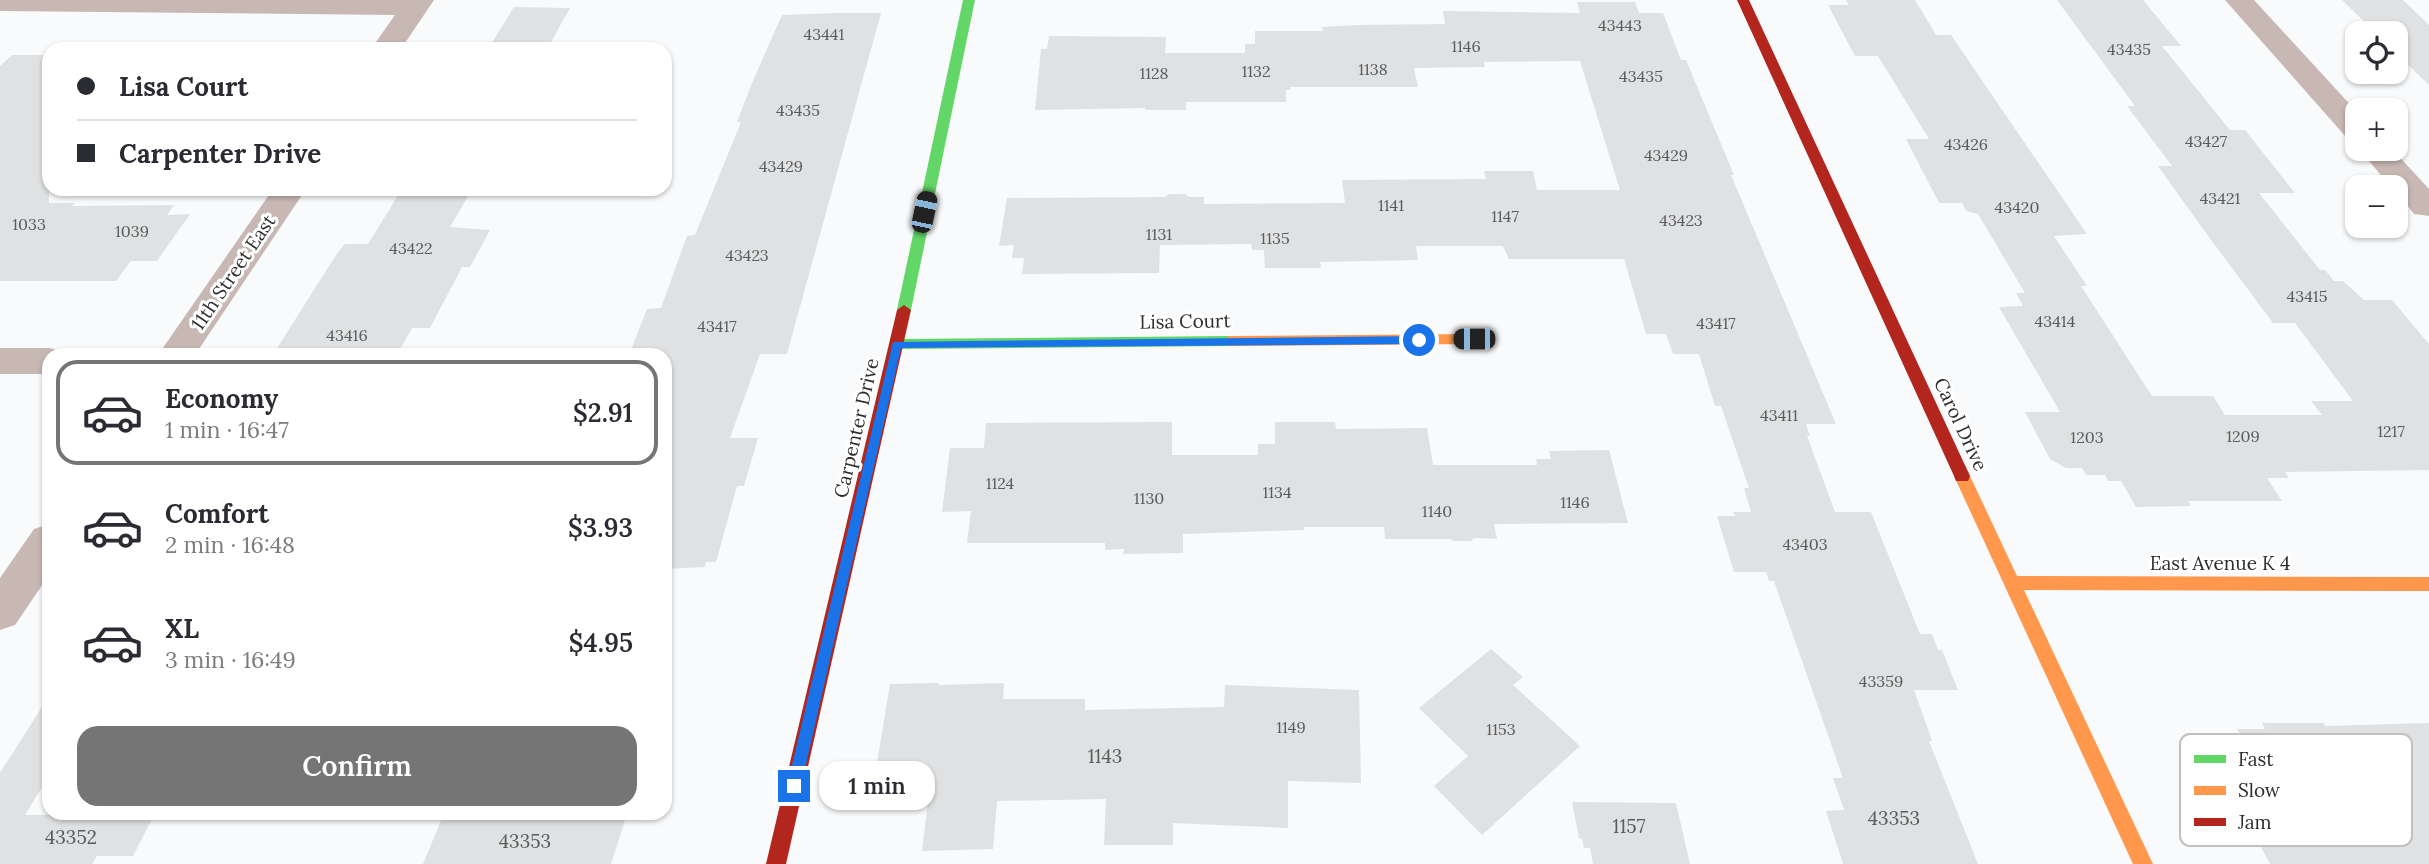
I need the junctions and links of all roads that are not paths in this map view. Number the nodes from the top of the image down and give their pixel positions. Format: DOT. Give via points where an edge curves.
graph roads {
  1 [pos="969,0"];
  2 [pos="1743,0"];
  3 [pos="2239,0"];
  4 [pos="0,3"];
  5 [pos="417,3"];
  6 [pos="391,42"];
  7 [pos="2345,117"];
  8 [pos="2386,161"];
  9 [pos="285,196"];
  10 [pos="2426,206"];
  11 [pos="1474,339"];
  12 [pos="897,344"];
  13 [pos="181,348"];
  14 [pos="0,361"];
  15 [pos="42,361"];
  16 [pos="42,551"];
  17 [pos="2011,583"];
  18 [pos="2429,584"];
  19 [pos="0,612"];
  20 [pos="776,864"];
  21 [pos="2143,864"];
  1 -- 12 [label="street, Carpenter Drive"];
  2 -- 17 [label="street, Carol Drive"];
  3 -- 7 [label="street"];
  4 -- 5 [label="street"];
  5 -- 6 [label="street"];
  8 -- 10 [label="street"];
  9 -- 13 [label="street, 11th Street East"];
  11 -- 12 [label="street, Lisa Court"];
  12 -- 20 [label="street, Carpenter Drive"];
  14 -- 15 [label="street"];
  16 -- 19 [label="street"];
  17 -- 18 [label="street, East Avenue K 4"];
  17 -- 21 [label="street, Carol Drive"];
}
